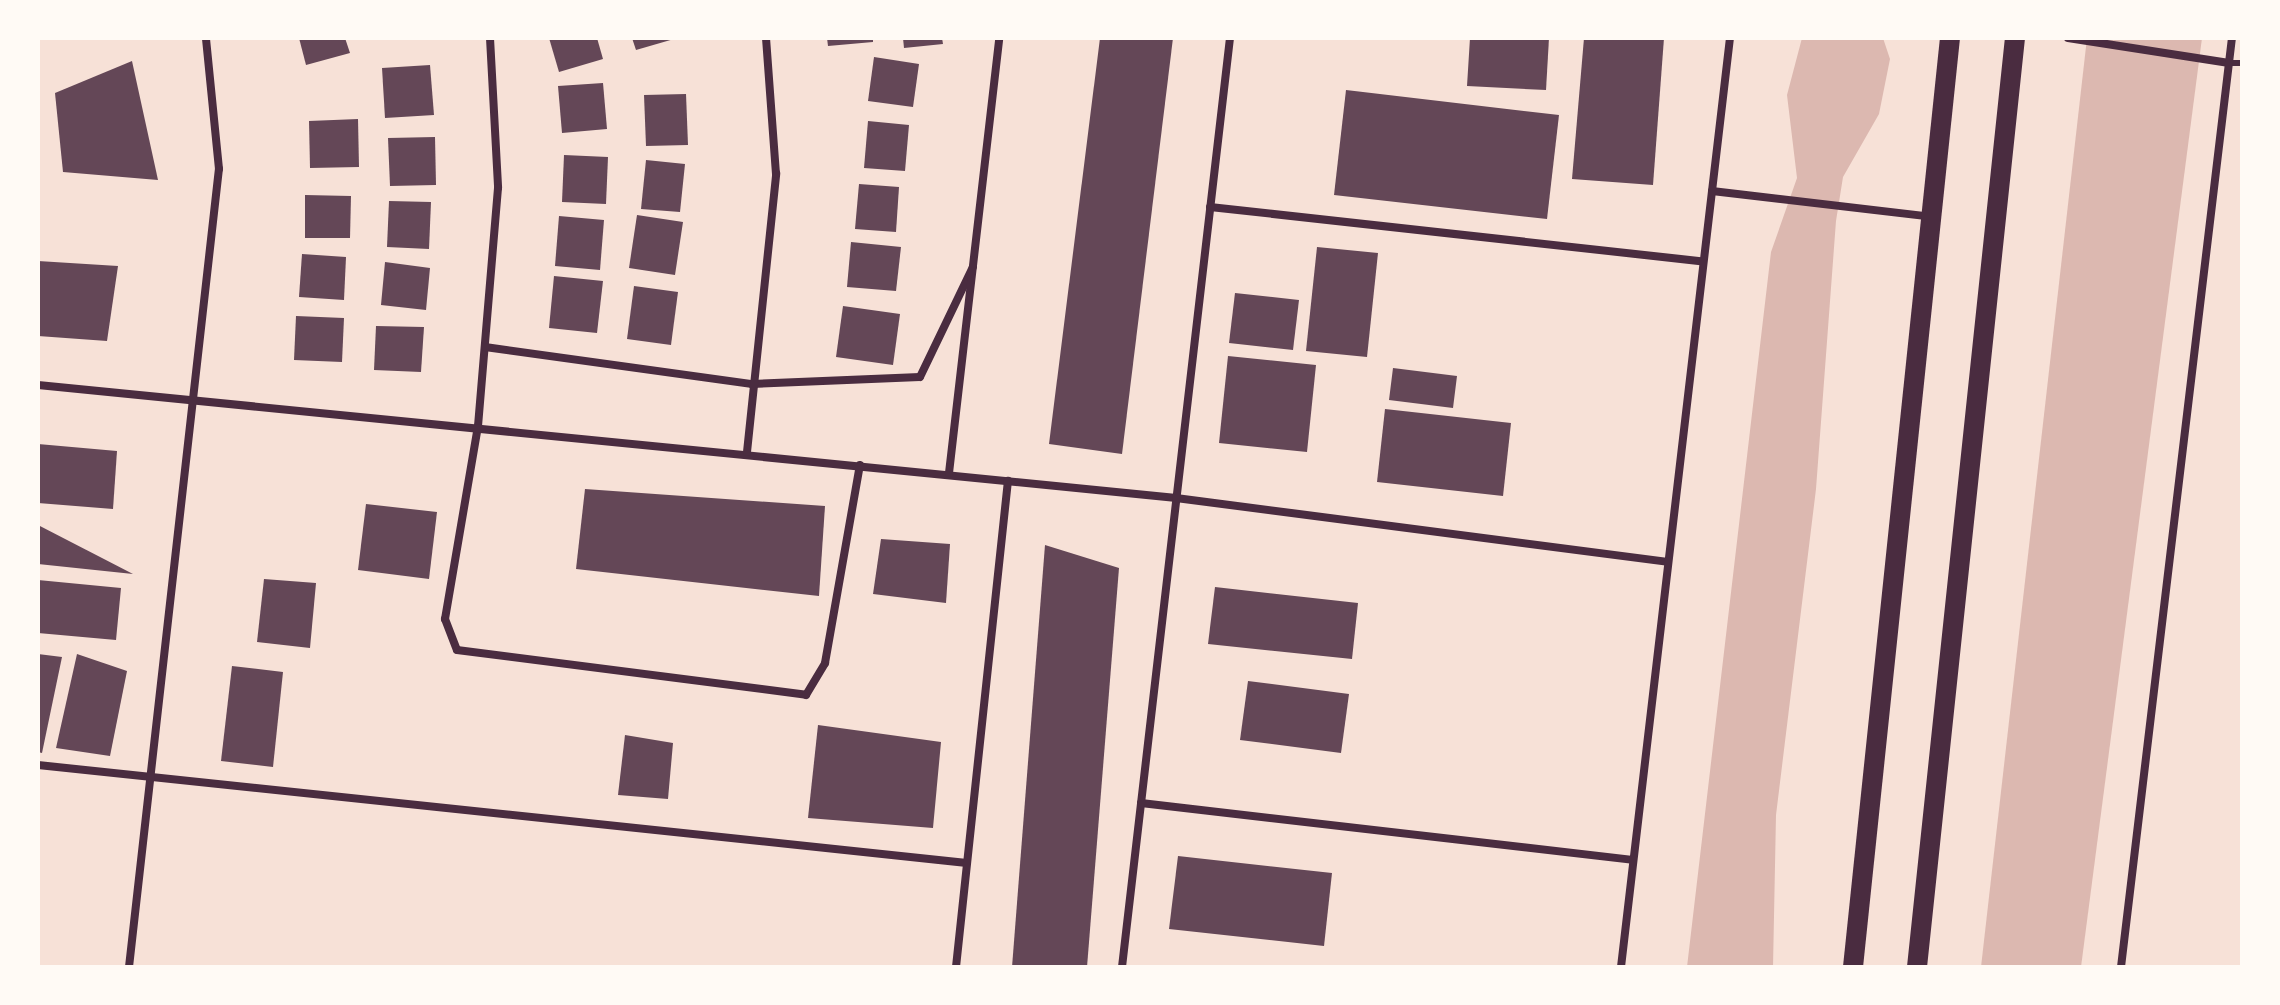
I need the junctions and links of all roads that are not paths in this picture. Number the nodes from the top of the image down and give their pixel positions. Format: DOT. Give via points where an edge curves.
graph roads {
  1 [pos="206,38"];
  2 [pos="490,38"];
  3 [pos="766,38"];
  4 [pos="999,38"];
  5 [pos="1230,38"];
  6 [pos="1730,38"];
  7 [pos="1950,38"];
  8 [pos="2015,38"];
  9 [pos="2068,38"];
  10 [pos="2232,38"];
  11 [pos="2080,40"];
  12 [pos="2229,63"];
  13 [pos="2242,63"];
  14 [pos="1712,191"];
  15 [pos="1210,207"];
  16 [pos="1933,217"];
  17 [pos="1703,261"];
  18 [pos="973,267"];
  19 [pos="485,347"];
  20 [pos="752,384"];
  21 [pos="38,385"];
  22 [pos="193,398"];
  23 [pos="478,426"];
  24 [pos="747,452"];
  25 [pos="860,465"];
  26 [pos="949,473"];
  27 [pos="1008,481"];
  28 [pos="1176,498"];
  29 [pos="1666,562"];
  30 [pos="38,765"];
  31 [pos="152,779"];
  32 [pos="1141,803"];
  33 [pos="1633,860"];
  34 [pos="967,863"];
  35 [pos="129,967"];
  36 [pos="956,967"];
  37 [pos="1122,967"];
  38 [pos="1621,967"];
  39 [pos="1853,967"];
  40 [pos="1917,967"];
  41 [pos="2121,967"];
  1 -- 22 [label="street" via="219,169"];
  2 -- 19 [label="street" via="498,188"];
  3 -- 20 [label="street" via="776,174"];
  4 -- 18 [label="street"];
  5 -- 15 [label="street"];
  6 -- 14 [label="street"];
  7 -- 16 [label="main road"];
  8 -- 40 [label="main road"];
  9 -- 11 [label="street"];
  10 -- 12 [label="street"];
  11 -- 12 [label="street"];
  12 -- 13 [label="lane"];
  12 -- 41 [label="street"];
  14 -- 16 [label="street"];
  14 -- 17 [label="street"];
  15 -- 17 [label="street"];
  15 -- 28 [label="street"];
  16 -- 39 [label="main road"];
  17 -- 29 [label="street"];
  18 -- 20 [label="street" via="920,377"];
  18 -- 26 [label="street"];
  19 -- 20 [label="street"];
  19 -- 23 [label="street"];
  20 -- 24 [label="street"];
  21 -- 22 [label="street"];
  22 -- 23 [label="street"];
  22 -- 31 [label="street"];
  23 -- 24 [label="street"];
  23 -- 25 [label="street" via="445,619 457,650 806,695 825,663"];
  24 -- 25 [label="street"];
  25 -- 26 [label="street"];
  26 -- 27 [label="street"];
  27 -- 28 [label="street"];
  27 -- 34 [label="street"];
  28 -- 29 [label="street"];
  28 -- 32 [label="street"];
  29 -- 33 [label="street"];
  30 -- 31 [label="street"];
  31 -- 34 [label="street"];
  31 -- 35 [label="street"];
  32 -- 33 [label="street"];
  32 -- 37 [label="street"];
  33 -- 38 [label="street"];
  34 -- 36 [label="street"];
}
